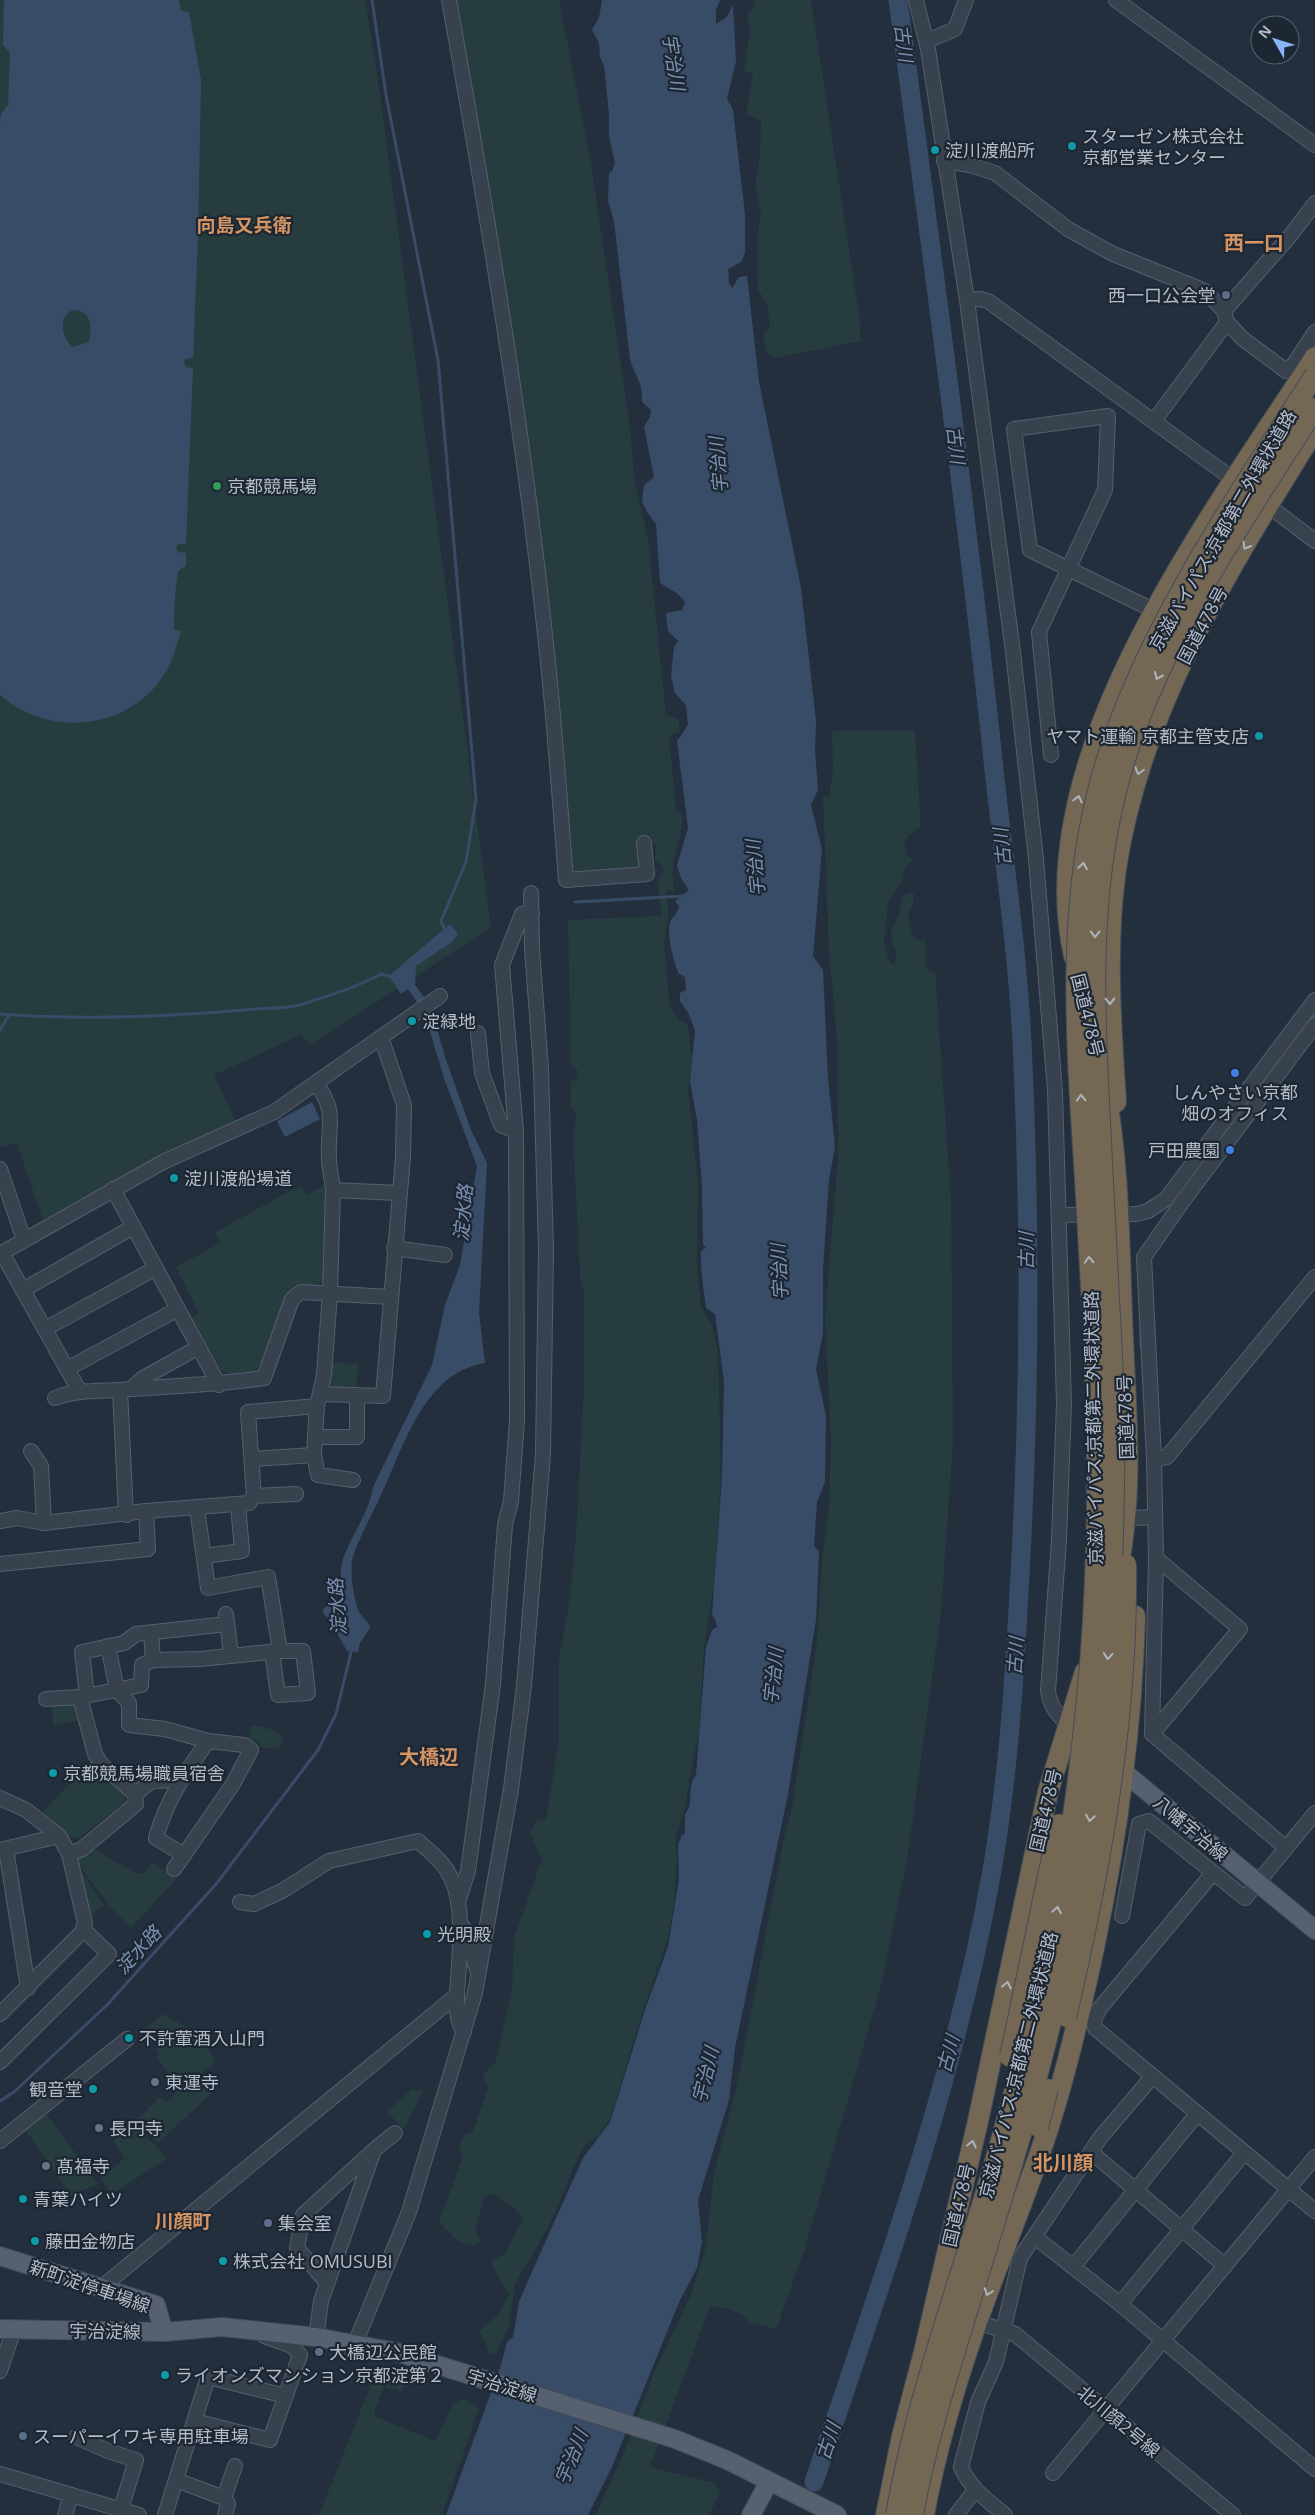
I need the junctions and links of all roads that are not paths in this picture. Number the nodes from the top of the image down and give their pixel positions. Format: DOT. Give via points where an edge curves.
graph roads {
  1 [pos="449,0"];
  2 [pos="916,0"];
  3 [pos="966,0"];
  4 [pos="1116,0"];
  5 [pos="926,40"];
  6 [pos="1315,145"];
  7 [pos="944,161"];
  8 [pos="1315,203"];
  9 [pos="967,300"];
  10 [pos="1225,317"];
  11 [pos="1315,332"];
  12 [pos="1315,357"];
  13 [pos="1315,375"];
  14 [pos="1122,398"];
  15 [pos="1315,408"];
  16 [pos="1108,416"];
  17 [pos="1154,421"];
  18 [pos="1315,429"];
  19 [pos="1235,480"];
  20 [pos="1269,506"];
  21 [pos="1315,541"];
  22 [pos="1068,570"];
  23 [pos="1155,612"];
  24 [pos="1051,754"];
  25 [pos="644,843"];
  26 [pos="530,893"];
  27 [pos="532,913"];
  28 [pos="1315,1000"];
  29 [pos="430,1004"];
  30 [pos="1315,1025"];
  31 [pos="478,1033"];
  32 [pos="381,1037"];
  33 [pos="316,1084"];
  34 [pos="516,1131"];
  35 [pos="0,1170"];
  36 [pos="113,1189"];
  37 [pos="333,1190"];
  38 [pos="399,1193"];
  39 [pos="1178,1196"];
  40 [pos="5,1198"];
  41 [pos="1121,1214"];
  42 [pos="1060,1215"];
  43 [pos="133,1227"];
  44 [pos="24,1240"];
  45 [pos="394,1248"];
  46 [pos="1,1253"];
  47 [pos="445,1255"];
  48 [pos="156,1268"];
  49 [pos="1315,1277"];
  50 [pos="23,1290"];
  51 [pos="330,1293"];
  52 [pos="391,1297"];
  53 [pos="178,1309"];
  54 [pos="45,1329"];
  55 [pos="199,1347"];
  56 [pos="67,1369"];
  57 [pos="219,1385"];
  58 [pos="126,1389"];
  59 [pos="80,1392"];
  60 [pos="357,1395"];
  61 [pos="1114,1395"];
  62 [pos="55,1398"];
  63 [pos="319,1400"];
  64 [pos="315,1436"];
  65 [pos="32,1451"];
  66 [pos="314,1455"];
  67 [pos="252,1458"];
  68 [pos="1154,1459"];
  69 [pos="353,1480"];
  70 [pos="296,1494"];
  71 [pos="254,1496"];
  72 [pos="238,1504"];
  73 [pos="197,1508"];
  74 [pos="146,1511"];
  75 [pos="126,1515"];
  76 [pos="1144,1517"];
  77 [pos="0,1521"];
  78 [pos="44,1523"];
  79 [pos="204,1556"];
  80 [pos="1156,1558"];
  81 [pos="0,1564"];
  82 [pos="151,1633"];
  83 [pos="108,1646"];
  84 [pos="231,1654"];
  85 [pos="153,1660"];
  86 [pos="117,1690"];
  87 [pos="84,1697"];
  88 [pos="46,1699"];
  89 [pos="1086,1712"];
  90 [pos="1068,1725"];
  91 [pos="1152,1734"];
  92 [pos="208,1740"];
  93 [pos="1125,1773"];
  94 [pos="180,1780"];
  95 [pos="135,1794"];
  96 [pos="0,1798"];
  97 [pos="1315,1812"];
  98 [pos="59,1836"];
  99 [pos="1286,1848"];
  100 [pos="3,1849"];
  101 [pos="70,1854"];
  102 [pos="184,1855"];
  103 [pos="174,1869"];
  104 [pos="1213,1873"];
  105 [pos="1258,1883"];
  106 [pos="240,1902"];
  107 [pos="458,1908"];
  108 [pos="1122,1916"];
  109 [pos="83,1928"];
  110 [pos="1315,1930"];
  111 [pos="478,1974"];
  112 [pos="28,1988"];
  113 [pos="457,1995"];
  114 [pos="0,2014"];
  115 [pos="1077,2029"];
  116 [pos="464,2032"];
  117 [pos="127,2039"];
  118 [pos="0,2062"];
  119 [pos="1139,2066"];
  120 [pos="1152,2077"];
  121 [pos="1197,2114"];
  122 [pos="395,2133"];
  123 [pos="0,2141"];
  124 [pos="374,2150"];
  125 [pos="1091,2152"];
  126 [pos="1244,2153"];
  127 [pos="1315,2157"];
  128 [pos="1136,2190"];
  129 [pos="1288,2190"];
  130 [pos="1315,2212"];
  131 [pos="1182,2229"];
  132 [pos="1035,2237"];
  133 [pos="0,2256"];
  134 [pos="1001,2256"];
  135 [pos="1225,2266"];
  136 [pos="1073,2267"];
  137 [pos="327,2283"];
  138 [pos="102,2288"];
  139 [pos="1120,2304"];
  140 [pos="977,2322"];
  141 [pos="242,2328"];
  142 [pos="7,2329"];
  143 [pos="164,2332"];
  144 [pos="1002,2332"];
  145 [pos="316,2337"];
  146 [pos="1162,2342"];
  147 [pos="358,2346"];
  148 [pos="924,2352"];
  149 [pos="0,2371"];
  150 [pos="286,2396"];
  151 [pos="1106,2410"];
  152 [pos="196,2422"];
  153 [pos="76,2437"];
  154 [pos="235,2466"];
  155 [pos="1315,2469"];
  156 [pos="1053,2473"];
  157 [pos="0,2474"];
  158 [pos="176,2480"];
  159 [pos="769,2482"];
  160 [pos="976,2490"];
  161 [pos="71,2495"];
  162 [pos="224,2498"];
  163 [pos="117,2511"];
  164 [pos="831,2514"];
  165 [pos="65,2515"];
  166 [pos="139,2515"];
  167 [pos="165,2515"];
  168 [pos="225,2515"];
  169 [pos="751,2515"];
  170 [pos="886,2515"];
  171 [pos="896,2515"];
  172 [pos="913,2515"];
  173 [pos="924,2515"];
  174 [pos="956,2515"];
  175 [pos="1005,2515"];
  176 [pos="1233,2515"];
  1 -- 25 [label="street" via="481,178 520,439 547,653 566,880 647,874"];
  2 -- 5 [label="street"];
  3 -- 5 [label="street" via="954,29"];
  4 -- 6 [label="street"];
  5 -- 7 [label="street"];
  7 -- 9 [label="street"];
  7 -- 10 [label="street" via="995,173 1068,229 1111,254 1205,291"];
  8 -- 10 [label="street"];
  9 -- 14 [label="street" via="988,301"];
  9 -- 42 [label="street" via="1013,652 1036,859 1055,1090"];
  10 -- 11 [label="street" via="1243,339 1286,371"];
  10 -- 17 [label="street"];
  12 -- 19 [label="highway, 国道478号"];
  89 -- 13 [label="highway, 京滋バイパス;京都第二外環状道路, one-way, bridge" via="1095,1581 1097,1457 1077,1008 1078,917 1086,847 1109,751 1145,663 1219,528"];
  14 -- 16 [label="street"];
  14 -- 17 [label="street"];
  15 -- 61 [label="highway, 京滋バイパス;京都第二外環状道路, one-way, bridge" via="1229,545 1160,671 1126,756 1104,848 1096,917 1095,1011"];
  16 -- 22 [label="street" via="1106,490"];
  16 -- 22 [label="street" via="1014,429 1030,550"];
  17 -- 19 [label="street"];
  18 -- 20 [label="highway, 国道478号"];
  19 -- 20 [label="street"];
  19 -- 23 [label="highway, 国道478号"];
  20 -- 21 [label="street"];
  20 -- 41 [label="highway, 国道478号, one-way" via="1206,616 1168,691 1142,758 1122,833 1111,913 1110,962"];
  22 -- 23 [label="street"];
  22 -- 24 [label="street" via="1039,632"];
  41 -- 23 [label="highway, 国道478号, one-way" via="1110,1114 1068,931 1067,884 1071,831 1084,773 1120,679"];
  26 -- 27 [label="street"];
  27 -- 34 [label="street" via="522,914 502,965"];
  27 -- 111 [label="street" via="546,1241 543,1454 524,1686 508,1807"];
  28 -- 39 [label="street"];
  29 -- 32 [label="street"];
  30 -- 39 [label="street"];
  31 -- 34 [label="street" via="482,1073 500,1126"];
  32 -- 33 [label="street"];
  32 -- 38 [label="street" via="404,1105"];
  33 -- 36 [label="street" via="274,1112 163,1162"];
  33 -- 37 [label="street" via="326,1096 331,1112 329,1158"];
  34 -- 107 [label="street" via="517,1420 511,1501 505,1525 493,1684 468,1871"];
  35 -- 40 [label="street"];
  36 -- 43 [label="street"];
  36 -- 44 [label="street"];
  37 -- 38 [label="street"];
  37 -- 51 [label="street"];
  38 -- 45 [label="street"];
  39 -- 41 [label="street" via="1148,1211"];
  39 -- 68 [label="street" via="1144,1257"];
  40 -- 44 [label="street"];
  41 -- 42 [label="street"];
  41 -- 76 [label="highway, 国道478号"];
  41 -- 90 [label="highway, 国道478号" via="1127,1476 1123,1546 1116,1579"];
  42 -- 90 [label="street" via="1064,1404 1059,1540 1048,1691 1054,1711"];
  43 -- 48 [label="street"];
  43 -- 50 [label="street"];
  44 -- 46 [label="street"];
  45 -- 47 [label="street"];
  45 -- 52 [label="street"];
  46 -- 50 [label="street"];
  48 -- 53 [label="street"];
  48 -- 54 [label="street"];
  49 -- 68 [label="street" via="1167,1457"];
  50 -- 54 [label="street"];
  51 -- 52 [label="street"];
  51 -- 57 [label="street" via="301,1292 292,1299 264,1378"];
  51 -- 63 [label="street"];
  52 -- 60 [label="street" via="382,1396"];
  53 -- 55 [label="street"];
  53 -- 56 [label="street"];
  54 -- 56 [label="street"];
  55 -- 57 [label="street"];
  55 -- 58 [label="street"];
  56 -- 59 [label="street"];
  57 -- 58 [label="street"];
  58 -- 59 [label="street"];
  58 -- 75 [label="street"];
  59 -- 62 [label="street"];
  60 -- 63 [label="street"];
  60 -- 64 [label="street" via="357,1437"];
  61 -- 134 [label="highway, bridge" via="1125,1532 1127,1624 1122,1709 1108,1806 1075,1978"];
  61 -- 172 [label="highway, 京滋バイパス;京都第二外環状道路, one-way, bridge" via="1109,1644 1082,1868 1040,2066 941,2399"];
  63 -- 64 [label="street"];
  63 -- 67 [label="street" via="248,1412"];
  64 -- 66 [label="street"];
  65 -- 78 [label="street" via="41,1466"];
  66 -- 67 [label="street"];
  66 -- 69 [label="street" via="318,1475"];
  67 -- 71 [label="street"];
  68 -- 76 [label="street"];
  70 -- 71 [label="street"];
  71 -- 72 [label="street" via="250,1503"];
  72 -- 73 [label="street"];
  72 -- 79 [label="street" via="242,1551"];
  73 -- 74 [label="street"];
  73 -- 79 [label="street"];
  74 -- 75 [label="street"];
  74 -- 81 [label="street" via="148,1550"];
  75 -- 78 [label="street"];
  76 -- 80 [label="street"];
  76 -- 93 [label="highway, 国道478号"];
  77 -- 78 [label="street" via="17,1518"];
  79 -- 84 [label="street" via="208,1588 268,1577 276,1652"];
  80 -- 91 [label="street"];
  80 -- 91 [label="street" via="1240,1629"];
  82 -- 83 [label="street" via="136,1634 124,1643"];
  82 -- 84 [label="street" via="227,1619"];
  82 -- 85 [label="street"];
  83 -- 86 [label="street"];
  83 -- 87 [label="street" via="82,1652"];
  84 -- 85 [label="street" via="200,1659"];
  85 -- 86 [label="street" via="142,1665 141,1685"];
  86 -- 87 [label="street"];
  86 -- 92 [label="street" via="129,1703 129,1725 165,1729"];
  87 -- 88 [label="street"];
  87 -- 95 [label="street" via="95,1754 102,1765"];
  89 -- 148 [label="highway, bridge" via="1073,1753 1008,2068 952,2269"];
  171 -- 89 [label="highway, 京滋バイパス;京都第二外環状道路, one-way, bridge" via="924,2395 990,2178 1034,2018 1067,1856"];
  90 -- 93 [label="main road, 八幡宇治線"];
  148 -- 90 [label="highway, 国道478号, one-way" via="978,2121 1048,1792"];
  91 -- 99 [label="street"];
  92 -- 94 [label="street"];
  92 -- 102 [label="street" via="244,1744 251,1750 233,1784"];
  93 -- 105 [label="main road, 八幡宇治線"];
  93 -- 115 [label="highway, 国道478号"];
  94 -- 95 [label="street" via="152,1781"];
  94 -- 102 [label="street" via="156,1838"];
  95 -- 101 [label="street" via="136,1804"];
  96 -- 98 [label="street" via="26,1810"];
  97 -- 99 [label="street"];
  98 -- 100 [label="street"];
  98 -- 101 [label="street"];
  99 -- 105 [label="street"];
  100 -- 112 [label="street"];
  101 -- 109 [label="street" via="85,1923"];
  102 -- 103 [label="street"];
  104 -- 105 [label="street" via="1245,1898"];
  104 -- 108 [label="street" via="1149,1821 1139,1824"];
  104 -- 119 [label="street" via="1100,2008 1094,2020 1095,2028"];
  105 -- 110 [label="main road, 八幡宇治線"];
  106 -- 107 [label="street" via="254,1904 282,1892 330,1862 418,1841 444,1866 452,1879"];
  107 -- 111 [label="street"];
  107 -- 113 [label="street"];
  109 -- 112 [label="street"];
  109 -- 118 [label="street" via="110,1954"];
  111 -- 116 [label="street"];
  112 -- 114 [label="street"];
  113 -- 116 [label="street" via="459,2026"];
  113 -- 138 [label="street"];
  115 -- 119 [label="street" via="1089,2033 1119,2059"];
  115 -- 134 [label="highway, 国道478号" via="1048,2129"];
  116 -- 147 [label="street" via="409,2212"];
  117 -- 123 [label="street"];
  119 -- 120 [label="street"];
  120 -- 121 [label="street"];
  120 -- 125 [label="street"];
  121 -- 126 [label="street"];
  121 -- 128 [label="street"];
  122 -- 124 [label="street"];
  124 -- 137 [label="street"];
  124 -- 137 [label="street" via="303,2215 297,2248"];
  125 -- 128 [label="street"];
  125 -- 132 [label="street"];
  126 -- 129 [label="street"];
  126 -- 131 [label="street"];
  127 -- 129 [label="street"];
  128 -- 131 [label="street"];
  128 -- 136 [label="street"];
  129 -- 130 [label="street"];
  129 -- 135 [label="street"];
  131 -- 135 [label="street"];
  131 -- 139 [label="street"];
  132 -- 136 [label="street"];
  132 -- 144 [label="street" via="1020,2258"];
  133 -- 138 [label="main road, 新町淀停車場線"];
  134 -- 140 [label="highway, 国道478号, one-way"];
  135 -- 146 [label="street"];
  136 -- 139 [label="street"];
  137 -- 145 [label="street"];
  138 -- 143 [label="main road, 新町淀停車場線" via="156,2305"];
  139 -- 146 [label="street"];
  140 -- 144 [label="street, 北川顔2号線"];
  140 -- 173 [label="highway, 国道478号" via="943,2428"];
  141 -- 143 [label="main road, 宇治淀線" via="222,2326"];
  141 -- 145 [label="main road, 宇治淀線"];
  141 -- 150 [label="street" via="292,2346 300,2355"];
  142 -- 143 [label="main road, 宇治淀線"];
  142 -- 149 [label="street"];
  144 -- 151 [label="street, 北川顔2号線" via="1015,2334"];
  144 -- 160 [label="street" via="996,2362 978,2402 961,2468"];
  145 -- 147 [label="main road, 宇治淀線"];
  146 -- 151 [label="street"];
  146 -- 155 [label="street"];
  147 -- 159 [label="main road, 宇治淀線" via="396,2352 666,2436"];
  148 -- 170 [label="highway, 国道478号"];
  150 -- 152 [label="street" via="270,2440"];
  150 -- 152 [label="street" via="208,2377"];
  151 -- 156 [label="street"];
  151 -- 176 [label="street, 北川顔2号線"];
  152 -- 158 [label="street"];
  153 -- 163 [label="street" via="136,2460"];
  154 -- 162 [label="street"];
  157 -- 161 [label="street"];
  158 -- 162 [label="street"];
  158 -- 167 [label="street"];
  159 -- 164 [label="main road, 宇治淀線"];
  159 -- 169 [label="main road"];
  160 -- 174 [label="street"];
  160 -- 175 [label="street"];
  161 -- 163 [label="street"];
  161 -- 165 [label="street"];
  162 -- 168 [label="street" via="228,2504"];
  163 -- 166 [label="street"];
}
